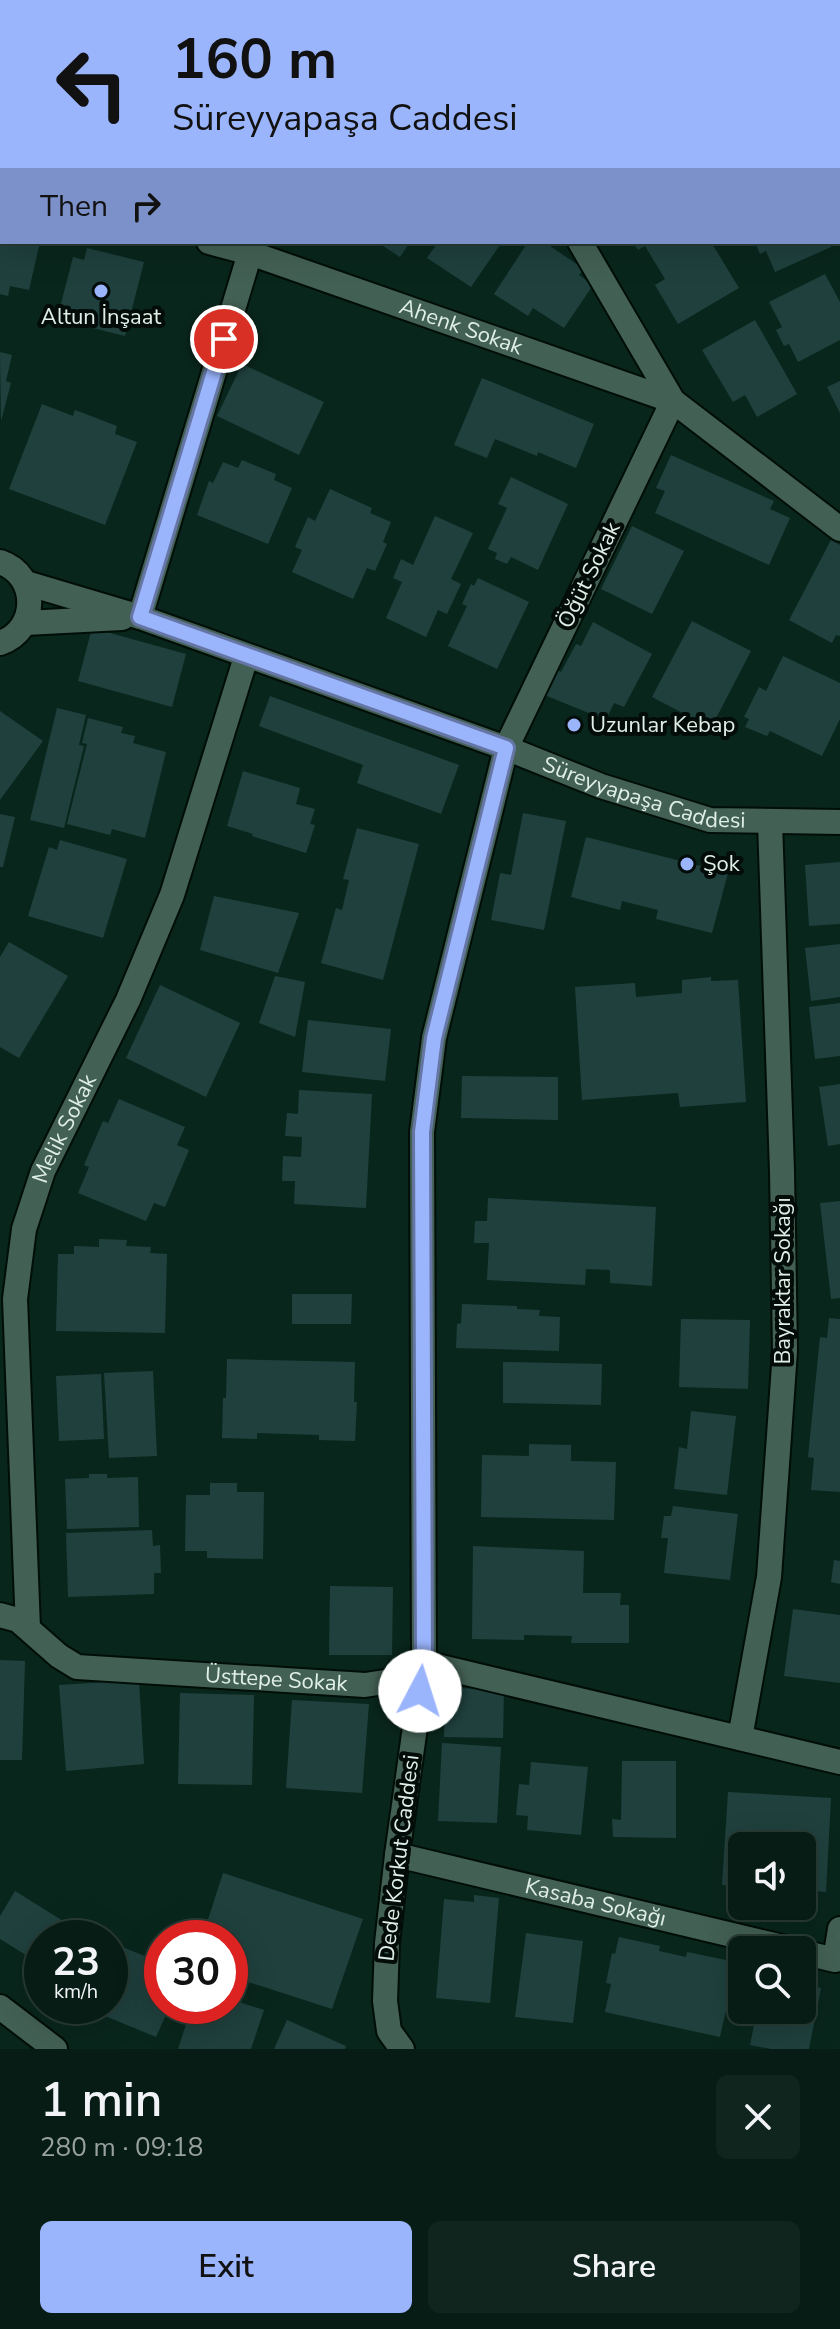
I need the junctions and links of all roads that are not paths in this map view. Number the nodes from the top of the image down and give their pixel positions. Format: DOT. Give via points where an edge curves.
graph roads {
  1 [pos="224,244"];
  2 [pos="581,244"];
  3 [pos="253,248"];
  4 [pos="673,401"];
  5 [pos="840,529"];
  6 [pos="0,562"];
  7 [pos="26,583"];
  8 [pos="140,617"];
  9 [pos="25,623"];
  10 [pos="1,644"];
  11 [pos="246,657"];
  12 [pos="506,748"];
  13 [pos="838,818"];
  14 [pos="770,822"];
  15 [pos="0,1615"];
  16 [pos="28,1628"];
  17 [pos="424,1663"];
  18 [pos="740,1738"];
  19 [pos="840,1762"];
  20 [pos="397,1855"];
  21 [pos="840,1929"];
  22 [pos="736,1936"];
  23 [pos="816,1955"];
  24 [pos="0,2007"];
  25 [pos="394,2045"];
  26 [pos="55,2049"];
  1 -- 3 [label="street, Ahenk Sokak"];
  2 -- 4 [label="street"];
  3 -- 4 [label="street, Ahenk Sokak"];
  3 -- 8 [label="street"];
  4 -- 5 [label="street"];
  4 -- 12 [label="street, Öğüt Sokak"];
  6 -- 7 [label="street"];
  7 -- 8 [label="street, Süreyyapaşa Caddesi"];
  7 -- 9 [label="street" via="30,610"];
  8 -- 9 [label="street"];
  8 -- 11 [label="street, Süreyyapaşa Caddesi"];
  9 -- 10 [label="street"];
  11 -- 12 [label="street, Süreyyapaşa Caddesi"];
  11 -- 16 [label="street, Melik Sokak" via="172,895 128,1000 43,1171 24,1229 15,1299"];
  12 -- 14 [label="street, Süreyyapaşa Caddesi" via="601,786 710,820"];
  12 -- 17 [label="street, Öğüt Sokak" via="434,1038 422,1132"];
  13 -- 14 [label="street, Süreyyapaşa Caddesi"];
  14 -- 18 [label="street, Bayraktar Sokağı" via="785,1351 769,1577"];
  15 -- 16 [label="street, Üsttepe Sokak"];
  16 -- 17 [label="street, Üsttepe Sokak" via="77,1667 105,1670 365,1685 391,1681"];
  17 -- 18 [label="street"];
  17 -- 20 [label="street, Dede Korkut Caddesi"];
  18 -- 19 [label="street"];
  20 -- 22 [label="street, Kasaba Sokağı"];
  20 -- 25 [label="street, Dede Korkut Caddesi" via="385,2001"];
  21 -- 23 [label="street" via="835,1960"];
  24 -- 26 [label="street"];
}
